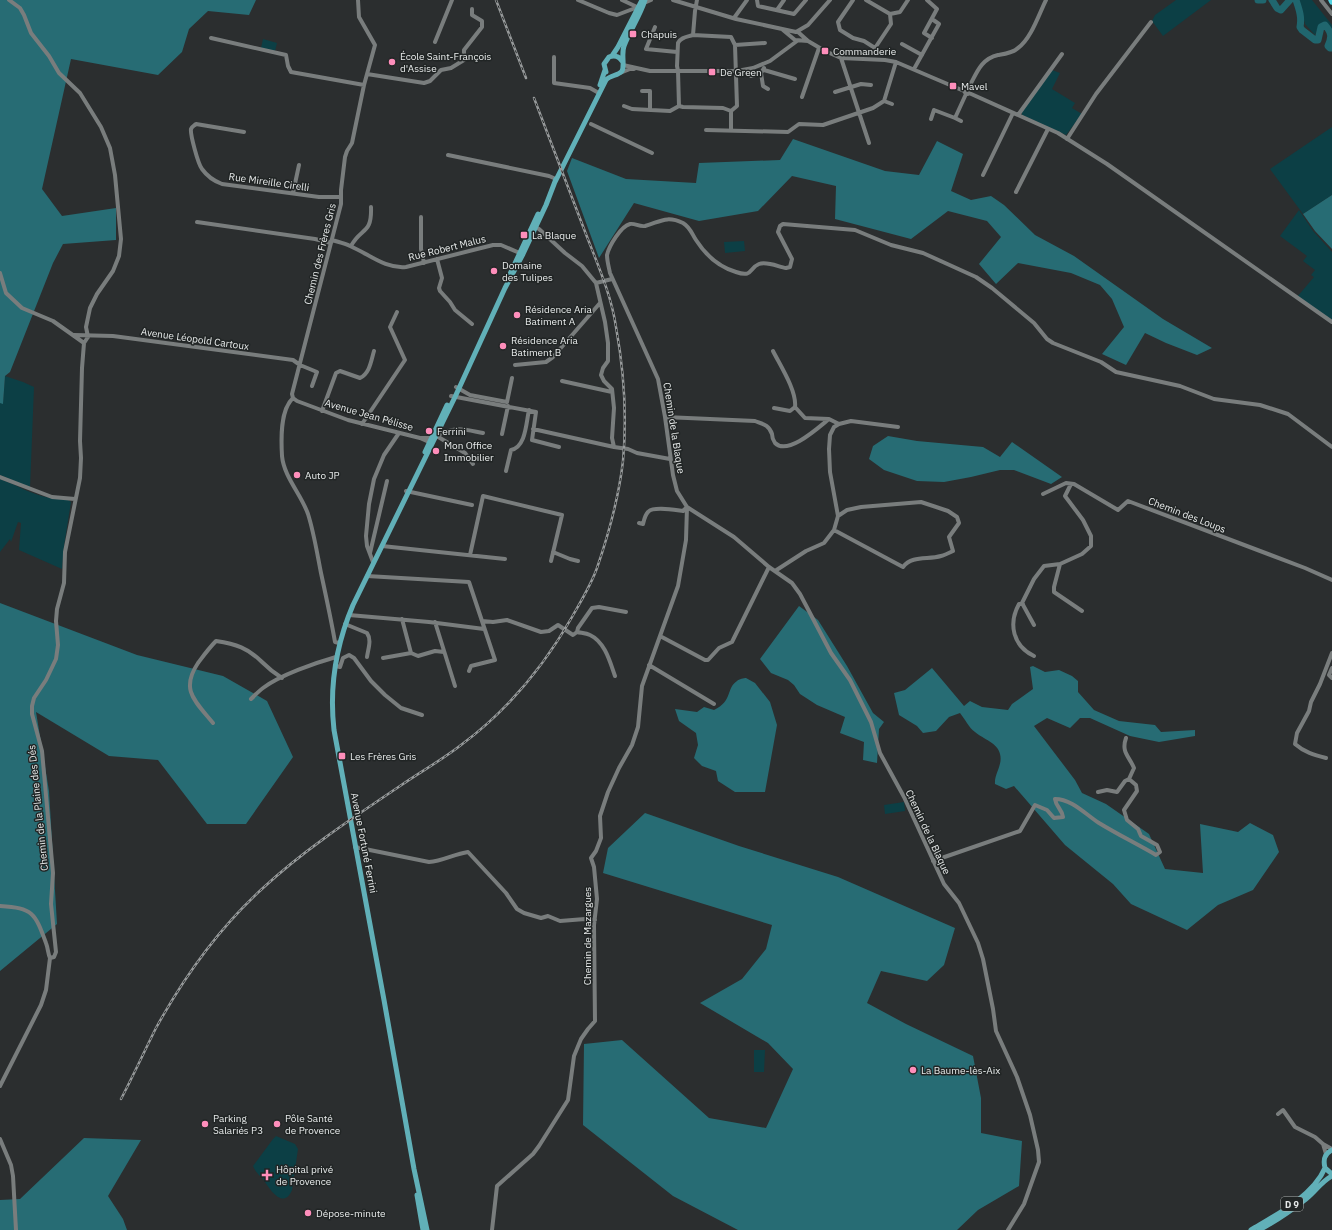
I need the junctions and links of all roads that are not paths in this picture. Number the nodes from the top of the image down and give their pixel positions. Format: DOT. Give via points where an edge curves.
graph roads {
  1 [pos="9,0"];
  2 [pos="358,0"];
  3 [pos="452,0"];
  4 [pos="578,0"];
  5 [pos="622,0"];
  6 [pos="651,0"];
  7 [pos="673,0"];
  8 [pos="697,0"];
  9 [pos="747,0"];
  10 [pos="757,0"];
  11 [pos="784,0"];
  12 [pos="806,0"];
  13 [pos="830,0"];
  14 [pos="853,0"];
  15 [pos="866,0"];
  16 [pos="908,0"];
  17 [pos="927,0"];
  18 [pos="1045,0"];
  19 [pos="1321,0"];
  20 [pos="643,1"];
  21 [pos="638,7"];
  22 [pos="696,7"];
  23 [pos="472,9"];
  24 [pos="777,10"];
  25 [pos="890,14"];
  26 [pos="1332,14"];
  27 [pos="734,18"];
  28 [pos="932,19"];
  29 [pos="1151,22"];
  30 [pos="655,27"];
  31 [pos="783,30"];
  32 [pos="799,33"];
  33 [pos="693,35"];
  34 [pos="792,37"];
  35 [pos="211,38"];
  36 [pos="932,38"];
  37 [pos="798,41"];
  38 [pos="434,42"];
  39 [pos="808,42"];
  40 [pos="765,43"];
  41 [pos="902,44"];
  42 [pos="735,45"];
  43 [pos="788,47"];
  44 [pos="819,48"];
  45 [pos="677,52"];
  46 [pos="1062,54"];
  47 [pos="922,55"];
  48 [pos="612,56"];
  49 [pos="554,57"];
  50 [pos="841,58"];
  51 [pos="896,62"];
  52 [pos="623,63"];
  53 [pos="762,64"];
  54 [pos="638,69"];
  55 [pos="914,69"];
  56 [pos="605,70"];
  57 [pos="745,70"];
  58 [pos="678,71"];
  59 [pos="737,71"];
  60 [pos="762,71"];
  61 [pos="367,74"];
  62 [pos="617,74"];
  63 [pos="795,79"];
  64 [pos="364,85"];
  65 [pos="870,85"];
  66 [pos="850,87"];
  67 [pos="768,89"];
  68 [pos="642,91"];
  69 [pos="597,92"];
  70 [pos="835,92"];
  71 [pos="967,92"];
  72 [pos="802,97"];
  73 [pos="884,102"];
  74 [pos="892,104"];
  75 [pos="624,106"];
  76 [pos="679,106"];
  77 [pos="650,110"];
  78 [pos="731,111"];
  79 [pos="859,113"];
  80 [pos="1013,113"];
  81 [pos="1018,116"];
  82 [pos="955,118"];
  83 [pos="931,119"];
  84 [pos="961,121"];
  85 [pos="591,124"];
  86 [pos="1048,129"];
  87 [pos="706,130"];
  88 [pos="731,130"];
  89 [pos="244,132"];
  90 [pos="1067,140"];
  91 [pos="869,143"];
  92 [pos="569,153"];
  93 [pos="652,153"];
  94 [pos="448,155"];
  95 [pos="299,165"];
  96 [pos="983,175"];
  97 [pos="556,180"];
  98 [pos="1016,192"];
  99 [pos="294,194"];
  100 [pos="341,197"];
  101 [pos="371,207"];
  102 [pos="421,217"];
  103 [pos="197,222"];
  104 [pos="535,226"];
  105 [pos="331,242"];
  106 [pos="351,246"];
  107 [pos="522,254"];
  108 [pos="437,259"];
  109 [pos="424,263"];
  110 [pos="0,273"];
  111 [pos="612,279"];
  112 [pos="596,283"];
  113 [pos="600,304"];
  114 [pos="396,312"];
  115 [pos="1332,322"];
  116 [pos="472,324"];
  117 [pos="74,336"];
  118 [pos="88,337"];
  119 [pos="84,343"];
  120 [pos="374,351"];
  121 [pos="773,351"];
  122 [pos="300,365"];
  123 [pos="516,365"];
  124 [pos="512,378"];
  125 [pos="562,381"];
  126 [pos="312,386"];
  127 [pos="457,388"];
  128 [pos="612,392"];
  129 [pos="453,397"];
  130 [pos="293,398"];
  131 [pos="508,406"];
  132 [pos="795,407"];
  133 [pos="774,408"];
  134 [pos="529,410"];
  135 [pos="322,411"];
  136 [pos="665,417"];
  137 [pos="829,419"];
  138 [pos="362,424"];
  139 [pos="839,424"];
  140 [pos="898,427"];
  141 [pos="533,429"];
  142 [pos="399,433"];
  143 [pos="483,433"];
  144 [pos="502,434"];
  145 [pos="433,438"];
  146 [pos="559,447"];
  147 [pos="614,447"];
  148 [pos="1332,447"];
  149 [pos="670,459"];
  150 [pos="474,464"];
  151 [pos="506,471"];
  152 [pos="0,477"];
  153 [pos="387,481"];
  154 [pos="1071,484"];
  155 [pos="408,491"];
  156 [pos="1043,494"];
  157 [pos="75,499"];
  158 [pos="472,505"];
  159 [pos="687,507"];
  160 [pos="838,516"];
  161 [pos="639,523"];
  162 [pos="834,530"];
  163 [pos="382,546"];
  164 [pos="553,552"];
  165 [pos="370,553"];
  166 [pos="470,555"];
  167 [pos="505,559"];
  168 [pos="551,561"];
  169 [pos="578,561"];
  170 [pos="373,562"];
  171 [pos="1060,564"];
  172 [pos="769,567"];
  173 [pos="775,571"];
  174 [pos="367,576"];
  175 [pos="1332,580"];
  176 [pos="1022,604"];
  177 [pos="1082,611"];
  178 [pos="626,612"];
  179 [pos="349,615"];
  180 [pos="402,619"];
  181 [pos="482,621"];
  182 [pos="435,622"];
  183 [pos="345,624"];
  184 [pos="1034,625"];
  185 [pos="484,629"];
  186 [pos="577,632"];
  187 [pos="660,636"];
  188 [pos="339,643"];
  189 [pos="444,652"];
  190 [pos="412,653"];
  191 [pos="1332,653"];
  192 [pos="1034,656"];
  193 [pos="336,657"];
  194 [pos="367,657"];
  195 [pos="383,658"];
  196 [pos="649,665"];
  197 [pos="335,666"];
  198 [pos="1332,668"];
  199 [pos="469,671"];
  200 [pos="615,676"];
  201 [pos="282,678"];
  202 [pos="1332,678"];
  203 [pos="455,686"];
  204 [pos="251,699"];
  205 [pos="714,704"];
  206 [pos="422,715"];
  207 [pos="212,723"];
  208 [pos="1126,738"];
  209 [pos="1326,758"];
  210 [pos="1129,779"];
  211 [pos="1098,792"];
  212 [pos="355,847"];
  213 [pos="933,861"];
  214 [pos="0,906"];
  215 [pos="595,920"];
  216 [pos="50,958"];
  217 [pos="0,1086"];
  218 [pos="1278,1114"];
  219 [pos="0,1139"];
  220 [pos="1323,1144"];
  221 [pos="1,1146"];
  222 [pos="1332,1149"];
  223 [pos="1326,1154"];
  224 [pos="1325,1168"];
  225 [pos="414,1169"];
  226 [pos="1332,1175"];
  227 [pos="16,1230"];
  228 [pos="423,1230"];
  229 [pos="427,1230"];
  230 [pos="492,1230"];
  231 [pos="1008,1230"];
  232 [pos="1251,1230"];
  233 [pos="1259,1230"];
  1 -- 118 [label="street" via="20,8 32,33 59,73 80,93 101,127 110,148 121,239 119,256 90,308 86,327"];
  2 -- 61 [label="street, Chemin des Frères Gris" via="359,17 375,44"];
  3 -- 38 [label="street"];
  4 -- 21 [label="street" via="613,14"];
  5 -- 21 [label="street"];
  6 -- 20 [label="street"];
  7 -- 22 [label="street"];
  8 -- 22 [label="street"];
  9 -- 27 [label="street"];
  10 -- 24 [label="street" via="758,6"];
  11 -- 24 [label="street"];
  12 -- 24 [label="street" via="794,14"];
  13 -- 32 [label="street"];
  14 -- 25 [label="street" via="838,22 840,30 875,48 891,24"];
  15 -- 25 [label="street"];
  16 -- 25 [label="street" via="900,12"];
  17 -- 28 [label="street" via="937,9"];
  18 -- 71 [label="street" via="1026,40 1018,49 993,56 982,63"];
  19 -- 26 [label="street"];
  20 -- 21 [label="main road"];
  20 -- 52 [label="main road" via="624,46"];
  21 -- 48 [label="main road"];
  22 -- 27 [label="street"];
  22 -- 33 [label="street"];
  23 -- 61 [label="street" via="472,15 482,21 482,27 464,50 464,60 458,65 441,70 430,81 424,83"];
  27 -- 31 [label="street"];
  28 -- 36 [label="street" via="939,24"];
  28 -- 36 [label="street" via="924,33"];
  29 -- 90 [label="street" via="1096,94"];
  30 -- 45 [label="street" via="646,49"];
  31 -- 32 [label="street"];
  31 -- 34 [label="street"];
  32 -- 34 [label="street"];
  32 -- 37 [label="street" via="802,38"];
  32 -- 39 [label="street"];
  33 -- 42 [label="street" via="731,37"];
  33 -- 45 [label="street" via="680,40"];
  34 -- 37 [label="street"];
  34 -- 43 [label="street"];
  35 -- 64 [label="street" via="286,55 291,72"];
  36 -- 47 [label="street"];
  37 -- 39 [label="street"];
  37 -- 43 [label="street"];
  39 -- 44 [label="street"];
  40 -- 42 [label="street"];
  41 -- 47 [label="street"];
  42 -- 59 [label="street"];
  43 -- 53 [label="street"];
  44 -- 50 [label="street"];
  44 -- 72 [label="street"];
  45 -- 58 [label="street"];
  46 -- 81 [label="street"];
  47 -- 55 [label="street"];
  48 -- 52 [label="main road" via="618,56"];
  48 -- 56 [label="main road" via="604,61"];
  49 -- 69 [label="street" via="554,83 590,88"];
  50 -- 51 [label="street"];
  50 -- 66 [label="street"];
  51 -- 55 [label="street"];
  51 -- 73 [label="street"];
  52 -- 54 [label="street"];
  52 -- 62 [label="main road"];
  53 -- 57 [label="street"];
  53 -- 60 [label="street"];
  54 -- 58 [label="street"];
  54 -- 62 [label="street"];
  55 -- 71 [label="street"];
  56 -- 62 [label="main road" via="609,74"];
  56 -- 69 [label="main road, Avenue Fortuné Ferrini"];
  57 -- 59 [label="street"];
  57 -- 60 [label="street" via="751,76"];
  58 -- 59 [label="street"];
  58 -- 76 [label="street"];
  59 -- 78 [label="street" via="737,106"];
  60 -- 63 [label="street"];
  60 -- 67 [label="street" via="763,86"];
  61 -- 64 [label="street, Chemin des Frères Gris"];
  62 -- 92 [label="main road, Avenue Fortuné Ferrini" via="606,80"];
  64 -- 100 [label="street, Chemin des Frères Gris" via="352,143 345,157"];
  65 -- 66 [label="street"];
  66 -- 70 [label="street"];
  66 -- 79 [label="street"];
  68 -- 77 [label="street" via="650,91"];
  69 -- 92 [label="main road, Avenue Fortuné Ferrini"];
  71 -- 80 [label="street"];
  71 -- 82 [label="street"];
  73 -- 74 [label="street"];
  73 -- 79 [label="street"];
  75 -- 77 [label="street"];
  76 -- 77 [label="street" via="670,111"];
  76 -- 78 [label="street" via="724,108"];
  78 -- 88 [label="street"];
  79 -- 88 [label="street" via="824,125 799,124 788,132"];
  79 -- 91 [label="street"];
  80 -- 81 [label="street"];
  80 -- 96 [label="street"];
  81 -- 86 [label="street"];
  82 -- 83 [label="street" via="934,110"];
  82 -- 84 [label="street"];
  85 -- 93 [label="street"];
  86 -- 90 [label="street"];
  86 -- 98 [label="street"];
  87 -- 88 [label="street"];
  89 -- 99 [label="street, Rue Mireille Cirelli" via="196,124 193,126 192,137 200,167 207,175 222,184"];
  90 -- 115 [label="street" via="1107,164"];
  92 -- 97 [label="main road, Avenue Fortuné Ferrini"];
  94 -- 97 [label="street" via="549,176"];
  95 -- 99 [label="street"];
  97 -- 104 [label="main road, Avenue Fortuné Ferrini"];
  99 -- 100 [label="street, Rue Mireille Cirelli"];
  100 -- 105 [label="street, Chemin des Frères Gris"];
  101 -- 106 [label="street" via="372,219 369,226"];
  102 -- 109 [label="street" via="421,249"];
  103 -- 105 [label="street, Rue Robert Malus"];
  104 -- 107 [label="main road, Avenue Fortuné Ferrini"];
  104 -- 112 [label="street" via="582,266"];
  105 -- 106 [label="street, Rue Robert Malus"];
  105 -- 122 [label="street, Chemin des Frères Gris"];
  106 -- 109 [label="street, Rue Robert Malus" via="397,268"];
  107 -- 108 [label="street, Rue Robert Malus" via="501,244"];
  107 -- 127 [label="main road, Avenue Fortuné Ferrini"];
  108 -- 109 [label="street, Rue Robert Malus"];
  108 -- 116 [label="street" via="442,278 440,291"];
  110 -- 117 [label="street" via="6,293 22,308 53,321"];
  111 -- 112 [label="street"];
  111 -- 136 [label="street, Chemin de la Blaque" via="658,379"];
  111 -- 148 [label="street, Chemin de la Blaque" via="607,255 618,234 632,223 643,226 671,219 684,224 712,258 724,267 746,274 758,264 786,268 790,266 792,259 778,232 784,224 855,230 891,245 922,253 976,277 1034,323 1047,339 1101,362 1116,372 1180,386 1214,399 1260,405 1288,414"];
  112 -- 113 [label="street"];
  113 -- 123 [label="street" via="546,362"];
  113 -- 128 [label="street" via="608,343 608,361 601,375"];
  114 -- 138 [label="street" via="390,327 404,360"];
  117 -- 118 [label="street, Avenue Léopold Cartoux"];
  117 -- 119 [label="street"];
  118 -- 119 [label="street"];
  118 -- 122 [label="street, Avenue Léopold Cartoux" via="113,336 293,360"];
  119 -- 157 [label="street" via="80,478"];
  120 -- 135 [label="street" via="365,376 360,378 340,371 336,373"];
  121 -- 132 [label="street" via="794,394"];
  122 -- 126 [label="street, Avenue Léopold Cartoux" via="318,372"];
  122 -- 130 [label="street, Chemin des Frères Gris"];
  124 -- 127 [label="street" via="507,402 470,395"];
  125 -- 128 [label="street"];
  127 -- 129 [label="main road, Avenue Fortuné Ferrini"];
  128 -- 147 [label="street"];
  129 -- 131 [label="street"];
  129 -- 145 [label="main road, Avenue Fortuné Ferrini"];
  130 -- 135 [label="street, Avenue Jean Pélisse"];
  130 -- 188 [label="street, Chemin des Frères Gris" via="289,401 282,421 282,456 285,470 304,502 316,546 334,642"];
  131 -- 134 [label="street"];
  131 -- 144 [label="street"];
  132 -- 133 [label="street" via="790,411"];
  132 -- 137 [label="street" via="805,418"];
  134 -- 141 [label="street" via="536,412"];
  134 -- 151 [label="street" via="521,444 511,450"];
  135 -- 138 [label="street, Avenue Jean Pélisse"];
  136 -- 137 [label="street" via="755,421 766,425 773,440 781,446 803,440"];
  136 -- 149 [label="street, Chemin de la Blaque"];
  137 -- 139 [label="street"];
  138 -- 142 [label="street, Avenue Jean Pélisse"];
  139 -- 140 [label="street" via="851,421"];
  139 -- 160 [label="street" via="830,435 829,449 830,472"];
  141 -- 146 [label="street" via="532,440"];
  141 -- 147 [label="street"];
  142 -- 145 [label="street, Avenue Jean Pélisse"];
  142 -- 165 [label="street" via="384,456 374,479 366,536"];
  143 -- 145 [label="street" via="459,428 448,430"];
  145 -- 150 [label="street" via="465,454"];
  145 -- 155 [label="main road, Avenue Fortuné Ferrini"];
  147 -- 149 [label="street"];
  149 -- 159 [label="street, Chemin de la Blaque" via="677,491"];
  152 -- 157 [label="street" via="52,497"];
  153 -- 165 [label="street"];
  154 -- 156 [label="street" via="1066,482"];
  154 -- 171 [label="street" via="1065,496 1083,520 1091,536 1091,546 1082,554"];
  154 -- 175 [label="street, Chemin des Loups" via="1118,510 1128,501"];
  155 -- 158 [label="street"];
  155 -- 163 [label="main road, Avenue Fortuné Ferrini"];
  157 -- 216 [label="street, Chemin de la Plaine des Dés" via="65,552 64,583 57,609 56,659 32,706 42,751 53,873 51,904 56,952 54,957"];
  159 -- 161 [label="street" via="683,511 665,508 650,510 643,524"];
  159 -- 172 [label="street, Chemin de la Blaque" via="734,537"];
  159 -- 187 [label="street, Chemin de Mazargues" via="686,540 678,586"];
  160 -- 162 [label="street"];
  160 -- 162 [label="street" via="847,510 861,507 921,502 948,511 959,523 949,537 953,551 941,556 907,562 903,567"];
  162 -- 173 [label="street" via="824,543"];
  163 -- 166 [label="street"];
  163 -- 170 [label="main road, Avenue Fortuné Ferrini"];
  164 -- 166 [label="street" via="562,515 483,496"];
  164 -- 168 [label="street"];
  164 -- 169 [label="street"];
  165 -- 170 [label="street"];
  166 -- 167 [label="street"];
  170 -- 174 [label="main road, Avenue Fortuné Ferrini"];
  171 -- 176 [label="street" via="1044,566 1034,579"];
  171 -- 177 [label="street" via="1054,592"];
  172 -- 173 [label="street, Chemin de la Blaque"];
  172 -- 187 [label="street" via="732,642 719,648 708,660"];
  173 -- 213 [label="street, Chemin de la Blaque" via="792,583 800,594 831,653 850,680 871,722 880,753 904,797"];
  174 -- 179 [label="main road, Avenue Fortuné Ferrini"];
  174 -- 181 [label="street" via="469,582"];
  176 -- 184 [label="street"];
  176 -- 192 [label="street" via="1019,604 1014,614 1013,627 1017,642"];
  178 -- 186 [label="street" via="592,608"];
  179 -- 180 [label="street"];
  179 -- 183 [label="main road, Avenue Fortuné Ferrini"];
  180 -- 182 [label="street"];
  180 -- 190 [label="street"];
  181 -- 185 [label="street"];
  181 -- 186 [label="street" via="507,620 541,632 548,632 558,625 573,635"];
  182 -- 185 [label="street"];
  182 -- 189 [label="street"];
  183 -- 188 [label="main road, Avenue Fortuné Ferrini"];
  183 -- 194 [label="street" via="367,633"];
  185 -- 199 [label="street" via="495,660 471,666"];
  186 -- 200 [label="street" via="589,634 603,647"];
  187 -- 196 [label="street, Chemin de Mazargues"];
  188 -- 193 [label="main road, Avenue Fortuné Ferrini"];
  189 -- 190 [label="street" via="435,651 418,656"];
  189 -- 203 [label="street"];
  190 -- 195 [label="street"];
  191 -- 209 [label="street" via="1295,744 1313,755"];
  193 -- 197 [label="main road, Avenue Fortuné Ferrini"];
  193 -- 201 [label="street"];
  196 -- 205 [label="street"];
  196 -- 215 [label="street, Chemin de Mazargues" via="642,686 638,727 632,745 608,792 600,816 601,838 591,858 597,899"];
  197 -- 206 [label="street" via="340,666 343,658 349,655 385,695 401,708"];
  197 -- 212 [label="main road, Avenue Fortuné Ferrini" via="332,695 334,730"];
  198 -- 202 [label="street" via="1329,675"];
  201 -- 204 [label="street" via="263,688"];
  201 -- 207 [label="street" via="272,673 250,652 235,644 216,641 193,671 189,681 190,691"];
  208 -- 210 [label="street" via="1125,753 1134,768"];
  210 -- 211 [label="street" via="1117,792"];
  210 -- 213 [label="street" via="1136,785 1137,791 1124,810 1127,820 1138,829 1141,836 1157,845 1160,852 1156,855 1099,823 1079,808 1062,799 1055,799 1063,817 1054,818 1047,810 1035,805 1020,831"];
  212 -- 215 [label="street" via="429,862 440,862 468,852 506,893 517,909 524,913 540,918 548,916 560,921"];
  212 -- 225 [label="main road, Avenue Fortuné Ferrini"];
  213 -- 231 [label="street, Chemin de la Blaque" via="944,884 959,903 978,943 996,1031 1018,1077 1038,1150 1039,1162 1024,1204"];
  214 -- 216 [label="street" via="22,908 32,915 40,927"];
  215 -- 230 [label="street, Chemin de Mazargues" via="595,1022 581,1039 574,1056 568,1100 536,1150 498,1186"];
  216 -- 217 [label="street, Chemin de la Plaine des Dés" via="42,1005"];
  218 -- 220 [label="street" via="1283,1110 1295,1127"];
  219 -- 221 [label="street"];
  220 -- 222 [label="street"];
  220 -- 223 [label="street"];
  221 -- 227 [label="street" via="11,1165 13,1176"];
  222 -- 223 [label="main road"];
  223 -- 224 [label="main road"];
  224 -- 226 [label="main road"];
  224 -- 232 [label="main road, D 9" via="1320,1179 1302,1196 1285,1210"];
  225 -- 228 [label="main road, Avenue Fortuné Ferrini"];
  225 -- 229 [label="main road, Avenue Fortuné Ferrini"];
  226 -- 233 [label="main road, D 9" via="1301,1203"];
}
